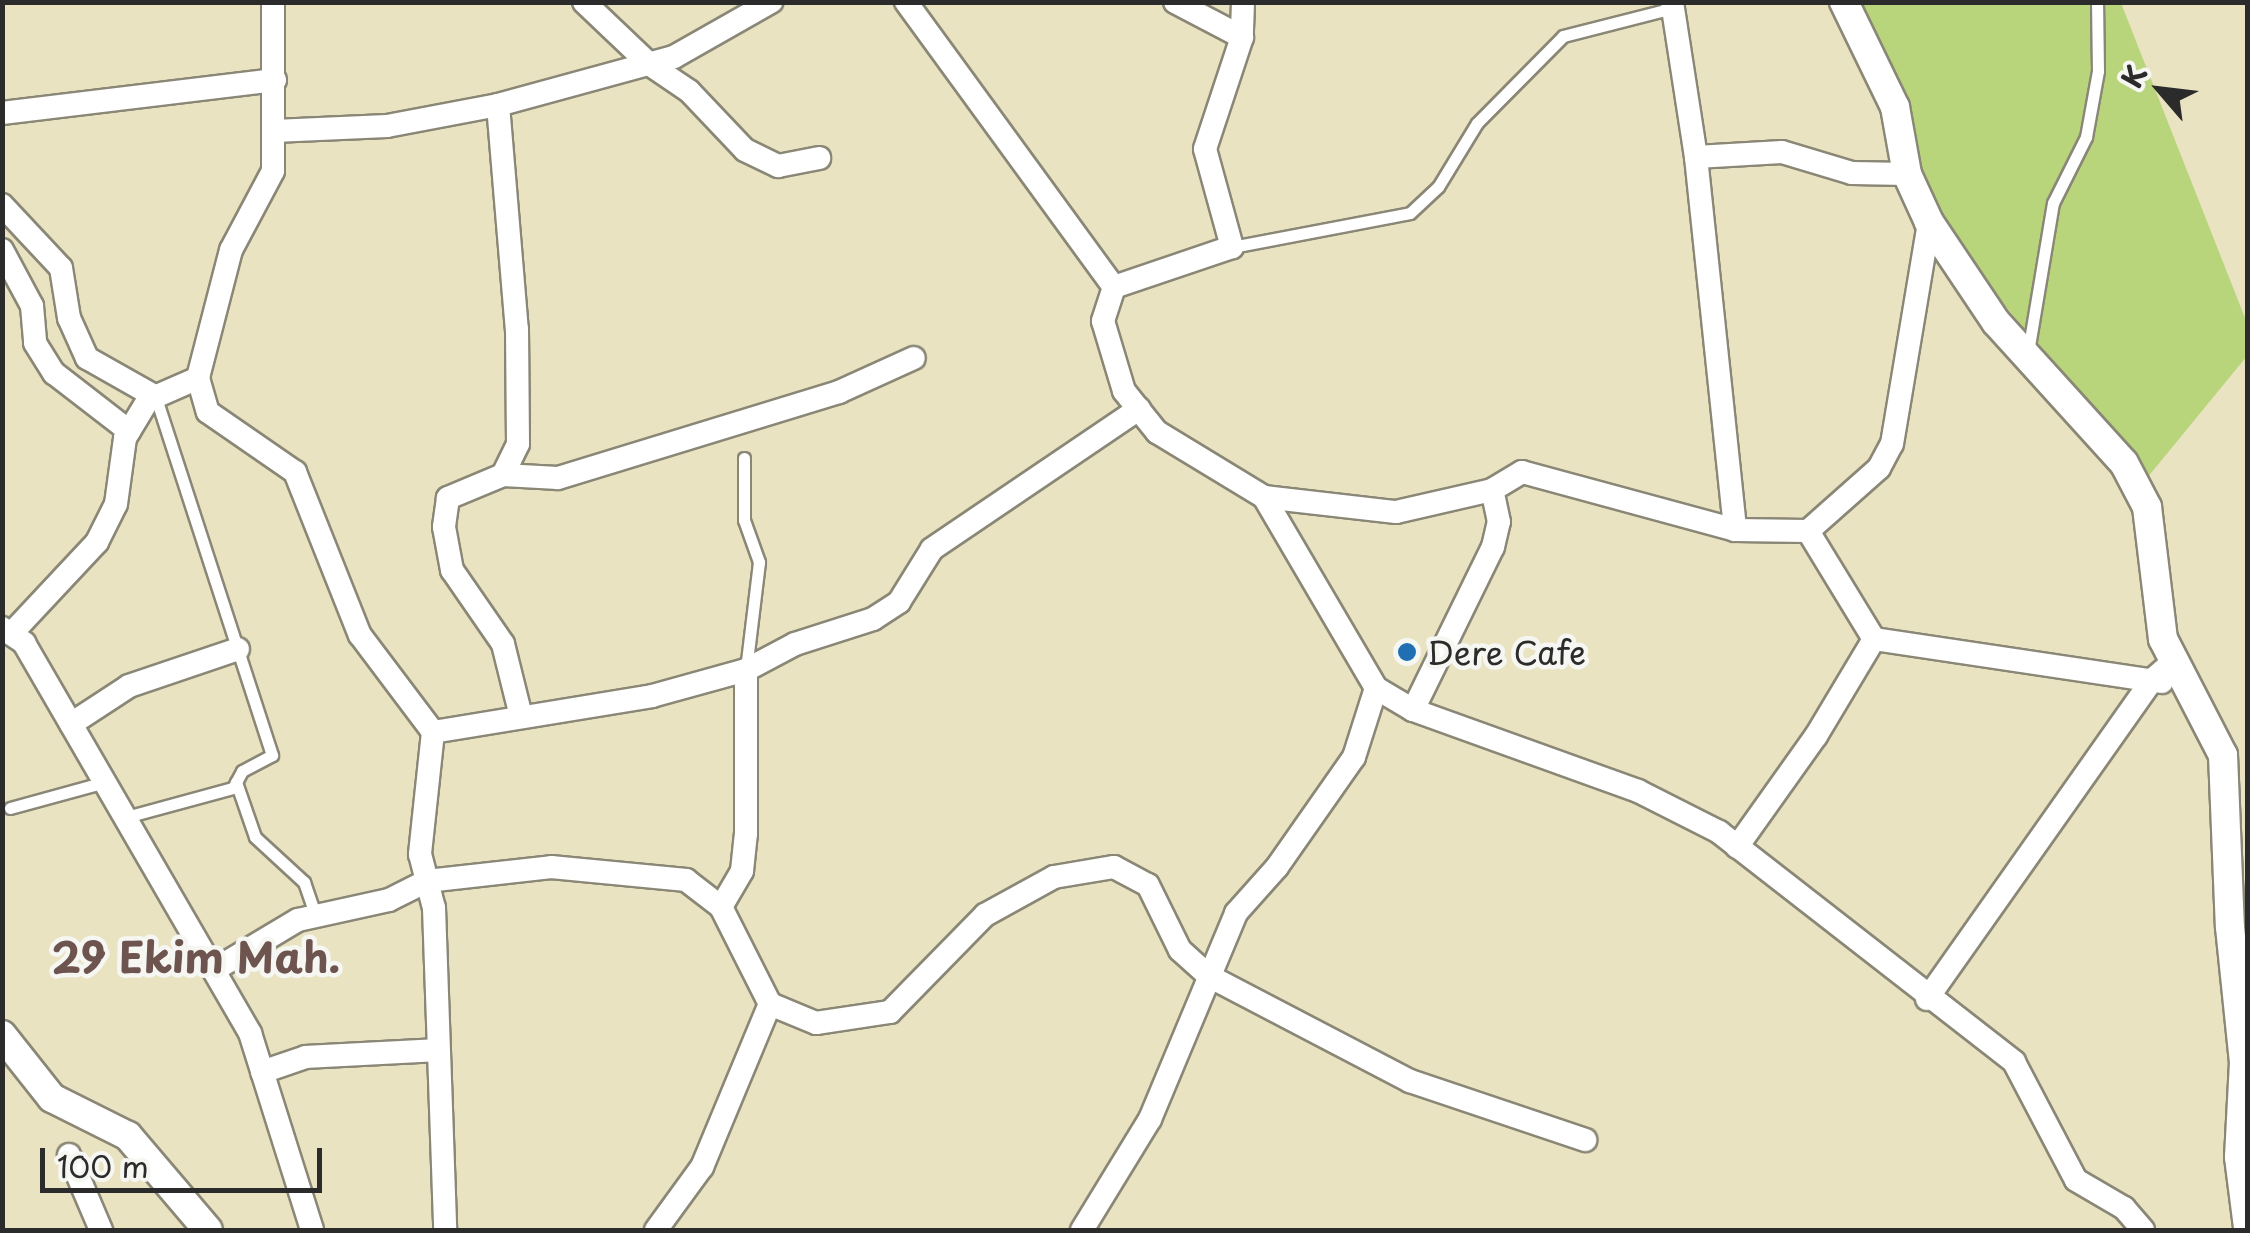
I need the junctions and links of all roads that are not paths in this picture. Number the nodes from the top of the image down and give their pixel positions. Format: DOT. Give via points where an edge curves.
graph roads {
  1 [pos="272,2"];
  2 [pos="584,2"];
  3 [pos="771,2"];
  4 [pos="906,2"];
  5 [pos="1175,2"];
  6 [pos="1243,2"];
  7 [pos="1844,2"];
  8 [pos="2097,2"];
  9 [pos="1672,5"];
  10 [pos="1242,37"];
  11 [pos="649,64"];
  12 [pos="275,80"];
  13 [pos="498,105"];
  14 [pos="2,113"];
  15 [pos="274,131"];
  16 [pos="1696,157"];
  17 [pos="819,158"];
  18 [pos="1907,174"];
  19 [pos="2,205"];
  20 [pos="1928,222"];
  21 [pos="1232,248"];
  22 [pos="2,250"];
  23 [pos="1114,287"];
  24 [pos="2027,356"];
  25 [pos="914,358"];
  26 [pos="198,378"];
  27 [pos="156,397"];
  28 [pos="1139,410"];
  29 [pos="129,431"];
  30 [pos="744,458"];
  31 [pos="503,475"];
  32 [pos="1492,490"];
  33 [pos="1264,497"];
  34 [pos="1736,530"];
  35 [pos="1808,532"];
  36 [pos="7,631"];
  37 [pos="1874,638"];
  38 [pos="238,648"];
  39 [pos="746,670"];
  40 [pos="2170,676"];
  41 [pos="1376,688"];
  42 [pos="1413,710"];
  43 [pos="522,716"];
  44 [pos="71,724"];
  45 [pos="433,732"];
  46 [pos="105,782"];
  47 [pos="236,782"];
  48 [pos="10,808"];
  49 [pos="126,817"];
  50 [pos="1737,846"];
  51 [pos="427,881"];
  52 [pos="721,907"];
  53 [pos="316,916"];
  54 [pos="214,970"];
  55 [pos="1209,976"];
  56 [pos="1926,999"];
  57 [pos="770,1004"];
  58 [pos="2,1035"];
  59 [pos="438,1050"];
  60 [pos="262,1072"];
  61 [pos="1585,1140"];
  62 [pos="69,1155"];
  63 [pos="2248,1227"];
  64 [pos="101,1230"];
  65 [pos="208,1230"];
  66 [pos="312,1230"];
  67 [pos="444,1230"];
  68 [pos="656,1230"];
  69 [pos="1082,1230"];
  70 [pos="2142,1230"];
  1 -- 12 [label="street"];
  2 -- 11 [label="street"];
  3 -- 11 [label="street"];
  4 -- 23 [label="street"];
  5 -- 10 [label="street"];
  6 -- 10 [label="street"];
  7 -- 18 [label="street" via="1896,108"];
  8 -- 24 [label="lane" via="2098,71 2086,137 2053,203"];
  9 -- 16 [label="street"];
  9 -- 21 [label="lane" via="1563,36 1477,123 1438,187 1410,213"];
  10 -- 21 [label="street" via="1205,149"];
  11 -- 13 [label="street"];
  11 -- 17 [label="street" via="689,91 745,150 778,166"];
  12 -- 14 [label="street"];
  12 -- 15 [label="street"];
  13 -- 15 [label="street" via="387,126"];
  13 -- 31 [label="street" via="517,329 518,444"];
  15 -- 26 [label="street" via="273,171 231,250"];
  16 -- 18 [label="street" via="1782,152 1852,173"];
  16 -- 34 [label="street"];
  18 -- 20 [label="street"];
  19 -- 27 [label="street" via="61,268 69,318 87,358"];
  20 -- 24 [label="street"];
  20 -- 35 [label="street" via="1892,444 1879,468"];
  21 -- 23 [label="street"];
  22 -- 29 [label="street" via="32,306 35,343 54,373"];
  23 -- 28 [label="street" via="1103,321 1124,391"];
  24 -- 40 [label="street" via="2124,463 2147,507"];
  25 -- 31 [label="street" via="839,392 558,478"];
  26 -- 27 [label="street"];
  26 -- 45 [label="street" via="208,412 295,472 360,635"];
  27 -- 29 [label="street"];
  27 -- 38 [label="lane"];
  28 -- 33 [label="street" via="1157,432"];
  28 -- 39 [label="street" via="932,550 899,602"];
  29 -- 36 [label="street" via="116,504 98,542"];
  30 -- 39 [label="lane" via="744,520 759,562"];
  31 -- 43 [label="street" via="448,498 444,527 452,570 503,644"];
  32 -- 33 [label="street" via="1396,512"];
  32 -- 34 [label="street" via="1522,472"];
  32 -- 42 [label="street" via="1499,522 1493,547"];
  33 -- 41 [label="street"];
  34 -- 35 [label="street"];
  35 -- 37 [label="street"];
  36 -- 44 [label="street" via="24,644"];
  37 -- 40 [label="street"];
  37 -- 50 [label="street" via="1816,736"];
  38 -- 44 [label="street" via="129,686"];
  38 -- 47 [label="lane" via="272,755 242,771"];
  39 -- 43 [label="street" via="652,696"];
  39 -- 52 [label="street" via="746,834 742,870"];
  40 -- 56 [label="street"];
  40 -- 63 [label="street" via="2223,755 2244,1062 2239,1157"];
  41 -- 42 [label="street"];
  41 -- 55 [label="street" via="1354,757 1236,914"];
  42 -- 50 [label="street" via="1638,791"];
  43 -- 45 [label="street"];
  44 -- 46 [label="street"];
  45 -- 51 [label="street" via="420,854"];
  46 -- 48 [label="lane"];
  46 -- 49 [label="street"];
  47 -- 49 [label="lane"];
  47 -- 53 [label="lane" via="255,837 304,882"];
  49 -- 54 [label="street"];
  50 -- 56 [label="street"];
  51 -- 52 [label="street" via="551,867 686,880"];
  51 -- 53 [label="street" via="389,900"];
  51 -- 59 [label="street" via="434,908"];
  52 -- 57 [label="street"];
  53 -- 54 [label="street"];
  54 -- 60 [label="street" via="250,1033"];
  55 -- 57 [label="street" via="1180,950 1148,885 1114,867 1054,877 985,916 890,1012 816,1023"];
  55 -- 61 [label="street" via="1410,1082"];
  55 -- 69 [label="street" via="1150,1119"];
  56 -- 70 [label="street" via="2014,1062 2076,1180 2124,1208"];
  57 -- 68 [label="street" via="702,1167"];
  58 -- 65 [label="street" via="52,1098 128,1136"];
  59 -- 60 [label="street" via="306,1057"];
  59 -- 67 [label="street"];
  60 -- 66 [label="street"];
  62 -- 64 [label="street"];
}
